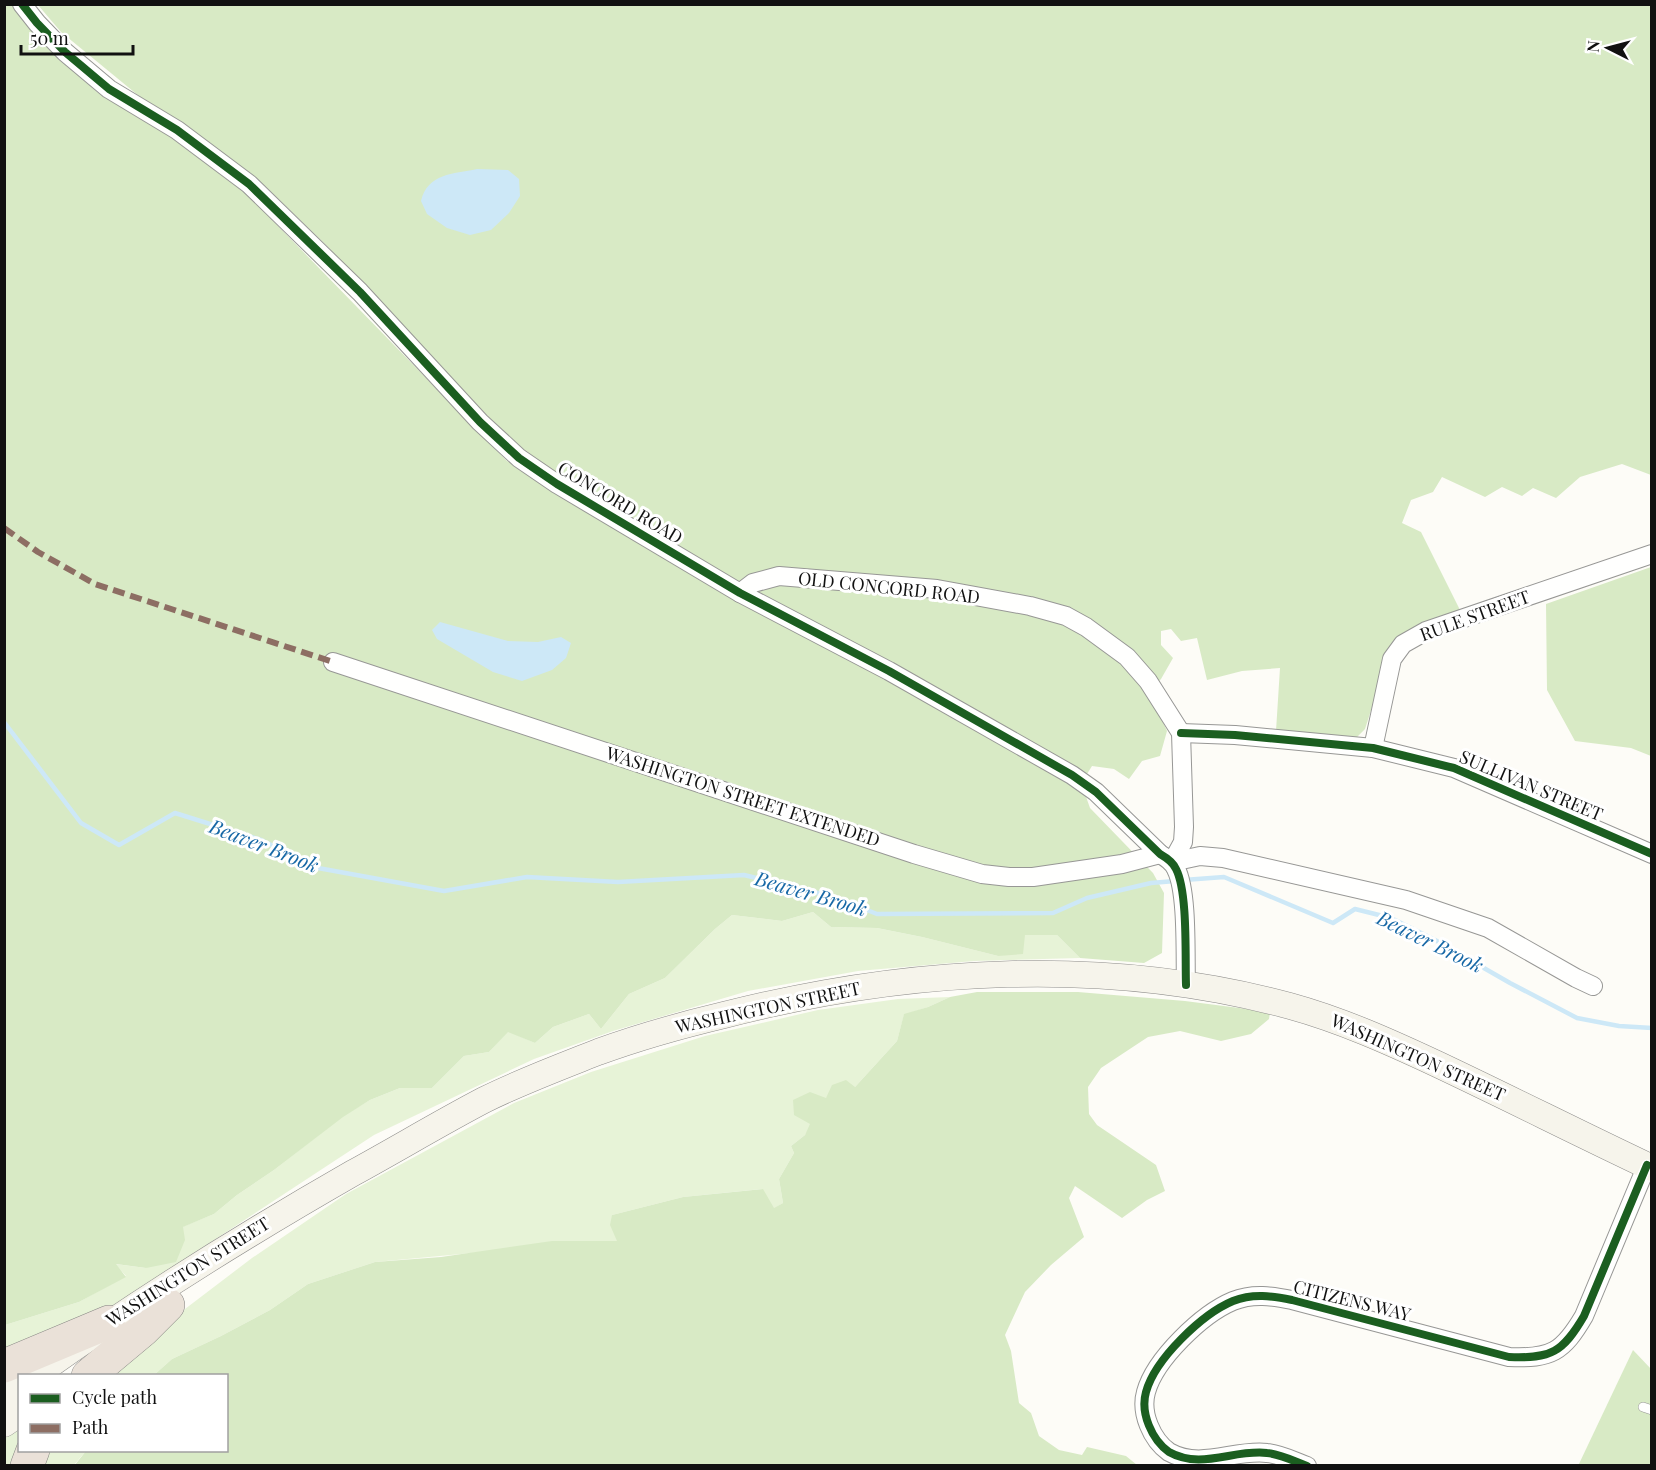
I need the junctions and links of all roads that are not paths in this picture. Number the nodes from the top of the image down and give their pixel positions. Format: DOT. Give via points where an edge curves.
graph roads {
  1 [pos="22,4"];
  2 [pos="1652,554"];
  3 [pos="740,593"];
  4 [pos="333,662"];
  5 [pos="1181,734"];
  6 [pos="1372,748"];
  7 [pos="1652,854"];
  8 [pos="1170,862"];
  9 [pos="1186,985"];
  10 [pos="1593,986"];
  11 [pos="1649,1167"];
  12 [pos="348,1176"];
  13 [pos="168,1305"];
  14 [pos="109,1322"];
  15 [pos="4,1366"];
  16 [pos="37,1374"];
  17 [pos="74,1374"];
  18 [pos="90,1374"];
  19 [pos="18,1386"];
  20 [pos="4,1396"];
  21 [pos="18,1414"];
  22 [pos="4,1424"];
  23 [pos="1307,1466"];
  1 -- 3 [label="street, CONCORD ROAD" via="64,52 109,89 177,130 249,184 360,292 480,422 519,458"];
  2 -- 6 [label="street, RULE STREET" via="1426,632 1403,644 1392,659"];
  3 -- 5 [label="street, OLD CONCORD ROAD" via="753,583 779,576 937,589 1066,616 1127,657 1148,681"];
  3 -- 8 [label="street, CONCORD ROAD" via="889,671 1072,775 1096,792"];
  4 -- 8 [label="street, WASHINGTON STREET EXTENDED" via="982,874 1033,877 1122,864"];
  5 -- 6 [label="street, SULLIVAN STREET"];
  5 -- 8 [label="street, OLD CONCORD ROAD" via="1185,827 1183,842"];
  6 -- 7 [label="street, SULLIVAN STREET" via="1454,768"];
  8 -- 9 [label="street" via="1183,899"];
  8 -- 10 [label="street, WASHINGTON STREET EXTENDED" via="1200,856 1223,858 1406,900 1488,928"];
  9 -- 11 [label="main road, WASHINGTON STREET" via="1292,1006 1358,1029"];
  9 -- 12 [label="main road, WASHINGTON STREET" via="1067,975 960,976 876,984 758,1006 628,1042 541,1076 486,1099"];
  11 -- 23 [label="street, CITIZENS WAY" via="1584,1316 1570,1340 1558,1349 1541,1356 1509,1357 1292,1300 1253,1296 1233,1301 1201,1322 1154,1372 1145,1392 1144,1411 1153,1434 1169,1452 1193,1462 1268,1453"];
  12 -- 13 [label="main road, WASHINGTON STREET"];
  12 -- 14 [label="main road, WASHINGTON STREET"];
  13 -- 17 [label="main road, WASHINGTON STREET"];
  13 -- 18 [label="highway"];
  14 -- 15 [label="highway"];
  14 -- 16 [label="main road, WASHINGTON STREET"];
  19 -- 20 [label="main road"];
  21 -- 22 [label="main road"];
}
